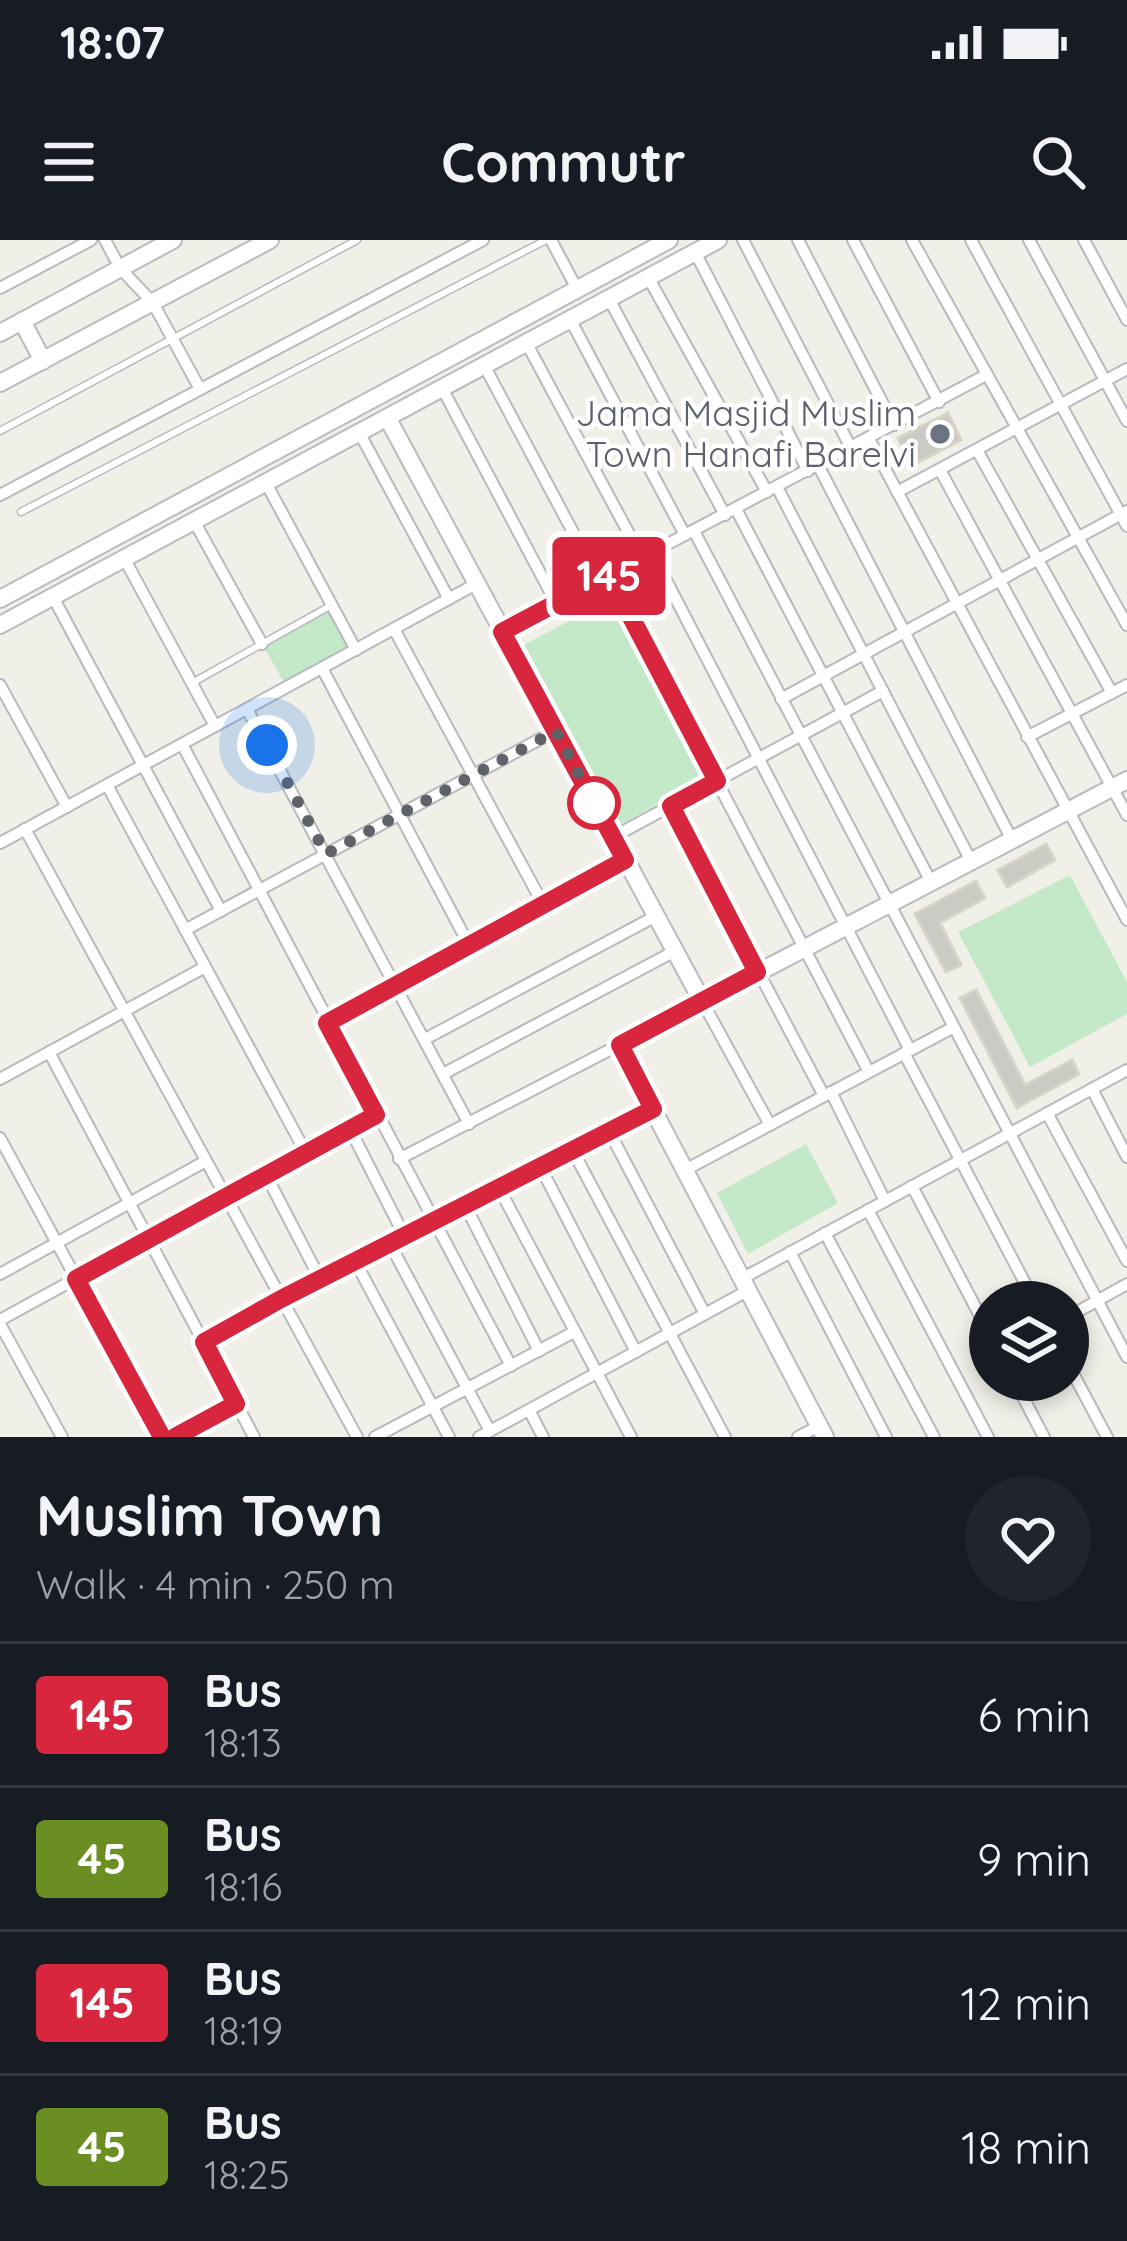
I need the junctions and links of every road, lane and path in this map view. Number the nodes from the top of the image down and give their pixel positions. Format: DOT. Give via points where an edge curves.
graph roads {
  1 [pos="92,240"];
  2 [pos="105,240"];
  3 [pos="173,240"];
  4 [pos="270,240"];
  5 [pos="357,240"];
  6 [pos="483,240"];
  7 [pos="548,240"];
  8 [pos="669,240"];
  9 [pos="718,240"];
  10 [pos="742,240"];
  11 [pos="798,240"];
  12 [pos="853,240"];
  13 [pos="912,240"];
  14 [pos="971,240"];
  15 [pos="1029,240"];
  16 [pos="1084,240"];
  17 [pos="695,252"];
  18 [pos="120,268"];
  19 [pos="649,277"];
  20 [pos="0,289"];
  21 [pos="577,289"];
  22 [pos="609,299"];
  23 [pos="153,302"];
  24 [pos="1127,320"];
  25 [pos="22,321"];
  26 [pos="571,321"];
  27 [pos="0,333"];
  28 [pos="173,339"];
  29 [pos="527,344"];
  30 [pos="43,361"];
  31 [pos="485,367"];
  32 [pos="1127,369"];
  33 [pos="986,375"];
  34 [pos="1105,381"];
  35 [pos="0,383"];
  36 [pos="442,388"];
  37 [pos="200,389"];
  38 [pos="939,402"];
  39 [pos="1060,405"];
  40 [pos="388,419"];
  41 [pos="1127,422"];
  42 [pos="894,425"];
  43 [pos="1018,429"];
  44 [pos="0,431"];
  45 [pos="360,434"];
  46 [pos="869,439"];
  47 [pos="851,448"];
  48 [pos="977,450"];
  49 [pos="813,468"];
  50 [pos="940,470"];
  51 [pos="266,483"];
  52 [pos="772,490"];
  53 [pos="897,492"];
  54 [pos="0,495"];
  55 [pos="21,512"];
  56 [pos="730,512"];
  57 [pos="1125,517"];
  58 [pos="194,521"];
  59 [pos="690,533"];
  60 [pos="1078,538"];
  61 [pos="647,555"];
  62 [pos="124,558"];
  63 [pos="1039,560"];
  64 [pos="604,578"];
  65 [pos="1000,581"];
  66 [pos="476,584"];
  67 [pos="53,597"];
  68 [pos="0,599"];
  69 [pos="449,599"];
  70 [pos="556,603"];
  71 [pos="332,605"];
  72 [pos="956,606"];
  73 [pos="0,625"];
  74 [pos="1127,625"];
  75 [pos="394,628"];
  76 [pos="502,632"];
  77 [pos="905,633"];
  78 [pos="262,644"];
  79 [pos="356,650"];
  80 [pos="864,655"];
  81 [pos="322,668"];
  82 [pos="824,676"];
  83 [pos="192,683"];
  84 [pos="0,685"];
  85 [pos="1127,686"];
  86 [pos="883,691"];
  87 [pos="1112,693"];
  88 [pos="781,699"];
  89 [pos="248,709"];
  90 [pos="843,712"];
  91 [pos="1072,713"];
  92 [pos="215,726"];
  93 [pos="556,731"];
  94 [pos="800,736"];
  95 [pos="1028,736"];
  96 [pos="182,744"];
  97 [pos="758,758"];
  98 [pos="144,765"];
  99 [pos="474,775"];
  100 [pos="717,781"];
  101 [pos="1120,784"];
  102 [pos="107,785"];
  103 [pos="671,806"];
  104 [pos="67,807"];
  105 [pos="1068,810"];
  106 [pos="400,814"];
  107 [pos="1127,815"];
  108 [pos="25,830"];
  109 [pos="613,837"];
  110 [pos="1012,839"];
  111 [pos="0,843"];
  112 [pos="326,854"];
  113 [pos="625,860"];
  114 [pos="970,861"];
  115 [pos="931,882"];
  116 [pos="258,891"];
  117 [pos="544,904"];
  118 [pos="887,905"];
  119 [pos="221,911"];
  120 [pos="656,916"];
  121 [pos="1127,920"];
  122 [pos="845,926"];
  123 [pos="185,930"];
  124 [pos="469,945"];
  125 [pos="804,948"];
  126 [pos="675,951"];
  127 [pos="205,967"];
  128 [pos="757,972"];
  129 [pos="396,985"];
  130 [pos="702,1001"];
  131 [pos="124,1011"];
  132 [pos="327,1023"];
  133 [pos="952,1028"];
  134 [pos="425,1039"];
  135 [pos="620,1045"];
  136 [pos="49,1052"];
  137 [pos="907,1052"];
  138 [pos="1127,1070"];
  139 [pos="868,1072"];
  140 [pos="442,1074"];
  141 [pos="0,1079"];
  142 [pos="1091,1089"];
  143 [pos="828,1094"];
  144 [pos="653,1109"];
  145 [pos="1047,1113"];
  146 [pos="376,1115"];
  147 [pos="469,1124"];
  148 [pos="770,1125"];
  149 [pos="350,1129"];
  150 [pos="610,1133"];
  151 [pos="1008,1134"];
  152 [pos="0,1138"];
  153 [pos="573,1151"];
  154 [pos="306,1153"];
  155 [pos="1127,1157"];
  156 [pos="399,1160"];
  157 [pos="960,1160"];
  158 [pos="206,1161"];
  159 [pos="541,1168"];
  160 [pos="685,1171"];
  161 [pos="266,1175"];
  162 [pos="912,1186"];
  163 [pos="500,1190"];
  164 [pos="226,1197"];
  165 [pos="885,1201"];
  166 [pos="130,1202"];
  167 [pos="466,1207"];
  168 [pos="868,1210"];
  169 [pos="433,1223"];
  170 [pos="825,1234"];
  171 [pos="405,1237"];
  172 [pos="149,1238"];
  173 [pos="57,1243"];
  174 [pos="390,1244"];
  175 [pos="790,1252"];
  176 [pos="355,1261"];
  177 [pos="1127,1262"];
  178 [pos="0,1274"];
  179 [pos="76,1279"];
  180 [pos="320,1279"];
  181 [pos="1024,1281"];
  182 [pos="746,1284"];
  183 [pos="1127,1284"];
  184 [pos="969,1292"];
  185 [pos="281,1299"];
  186 [pos="1097,1301"];
  187 [pos="1089,1305"];
  188 [pos="705,1315"];
  189 [pos="0,1322"];
  190 [pos="574,1332"];
  191 [pos="670,1334"];
  192 [pos="204,1342"];
  193 [pos="539,1351"];
  194 [pos="636,1352"];
  195 [pos="1127,1357"];
  196 [pos="511,1366"];
  197 [pos="597,1374"];
  198 [pos="467,1388"];
  199 [pos="1025,1401"];
  200 [pos="1088,1401"];
  201 [pos="236,1404"];
  202 [pos="433,1407"];
  203 [pos="529,1410"];
  204 [pos="822,1431"];
  205 [pos="60,1434"];
  206 [pos="485,1434"];
  207 [pos="45,1437"];
  208 [pos="162,1437"];
  209 [pos="175,1437"];
  210 [pos="254,1437"];
  211 [pos="357,1437"];
  212 [pos="375,1437"];
  213 [pos="449,1437"];
  214 [pos="543,1437"];
  215 [pos="631,1437"];
  216 [pos="725,1437"];
  217 [pos="798,1437"];
  218 [pos="886,1437"];
  219 [pos="934,1437"];
  220 [pos="988,1437"];
  221 [pos="1044,1437"];
  222 [pos="1107,1437"];
  1 -- 20 [label="street"];
  2 -- 18 [label="street"];
  3 -- 18 [label="street"];
  4 -- 23 [label="street"];
  5 -- 28 [label="lane"];
  6 -- 37 [label="street"];
  7 -- 21 [label="street"];
  7 -- 55 [label="lane"];
  8 -- 21 [label="street"];
  9 -- 17 [label="street"];
  10 -- 47 [label="street"];
  11 -- 42 [label="street"];
  12 -- 38 [label="street"];
  13 -- 33 [label="street"];
  14 -- 39 [label="street"];
  15 -- 34 [label="street"];
  16 -- 24 [label="street"];
  17 -- 19 [label="street"];
  17 -- 49 [label="street"];
  18 -- 23 [label="street"];
  18 -- 25 [label="street"];
  19 -- 22 [label="street"];
  19 -- 52 [label="street"];
  21 -- 68 [label="street"];
  22 -- 26 [label="street"];
  22 -- 56 [label="street"];
  23 -- 28 [label="street"];
  23 -- 30 [label="street"];
  25 -- 27 [label="street"];
  25 -- 30 [label="street"];
  26 -- 29 [label="street"];
  26 -- 59 [label="street"];
  28 -- 37 [label="street"];
  28 -- 44 [label="lane"];
  29 -- 31 [label="street"];
  29 -- 61 [label="street"];
  30 -- 35 [label="street"];
  31 -- 36 [label="street"];
  31 -- 64 [label="street"];
  32 -- 34 [label="street"];
  33 -- 38 [label="street"];
  33 -- 43 [label="street"];
  34 -- 39 [label="street"];
  34 -- 41 [label="street"];
  36 -- 40 [label="street"];
  36 -- 70 [label="street"];
  37 -- 54 [label="street"];
  38 -- 42 [label="street"];
  39 -- 43 [label="street"];
  39 -- 57 [label="street"];
  40 -- 45 [label="street"];
  40 -- 66 [label="street"];
  42 -- 46 [label="street"];
  43 -- 48 [label="street"];
  43 -- 60 [label="street"];
  45 -- 51 [label="street"];
  45 -- 69 [label="street"];
  46 -- 47 [label="street"];
  46 -- 53 [label="street"];
  47 -- 49 [label="street"];
  48 -- 50 [label="street"];
  48 -- 63 [label="street"];
  49 -- 52 [label="street"];
  49 -- 77 [label="street"];
  50 -- 53 [label="street"];
  50 -- 65 [label="street"];
  51 -- 58 [label="street"];
  51 -- 71 [label="street"];
  52 -- 56 [label="street"];
  52 -- 80 [label="street"];
  53 -- 72 [label="street"];
  56 -- 59 [label="street"];
  56 -- 82 [label="street"];
  57 -- 60 [label="street"];
  58 -- 62 [label="street"];
  58 -- 78 [label="street"];
  59 -- 61 [label="street"];
  59 -- 88 [label="street"];
  60 -- 63 [label="street"];
  60 -- 74 [label="street"];
  61 -- 64 [label="street"];
  61 -- 97 [label="street"];
  62 -- 67 [label="street"];
  62 -- 83 [label="street"];
  63 -- 65 [label="street"];
  63 -- 87 [label="street"];
  64 -- 70 [label="street"];
  64 -- 100 [label="street"];
  65 -- 72 [label="street"];
  65 -- 91 [label="street"];
  66 -- 69 [label="street"];
  66 -- 76 [label="street"];
  67 -- 73 [label="street"];
  67 -- 98 [label="street"];
  69 -- 75 [label="street"];
  70 -- 76 [label="street"];
  71 -- 78 [label="lane"];
  71 -- 79 [label="street"];
  72 -- 77 [label="street"];
  72 -- 95 [label="street"];
  75 -- 79 [label="street"];
  75 -- 99 [label="street"];
  76 -- 93 [label="street"];
  77 -- 80 [label="street"];
  77 -- 110 [label="street"];
  78 -- 83 [label="lane"];
  79 -- 81 [label="street"];
  80 -- 82 [label="street"];
  80 -- 86 [label="street"];
  81 -- 89 [label="street"];
  81 -- 106 [label="street"];
  82 -- 88 [label="street"];
  82 -- 90 [label="street"];
  83 -- 92 [label="street"];
  84 -- 104 [label="street"];
  85 -- 87 [label="street"];
  86 -- 90 [label="street"];
  86 -- 114 [label="street"];
  87 -- 91 [label="street"];
  88 -- 94 [label="street"];
  89 -- 92 [label="street"];
  89 -- 112 [label="street"];
  90 -- 94 [label="street"];
  90 -- 115 [label="street"];
  91 -- 95 [label="street"];
  91 -- 101 [label="street"];
  92 -- 96 [label="street"];
  93 -- 99 [label="street"];
  93 -- 109 [label="street"];
  94 -- 97 [label="street"];
  94 -- 118 [label="street"];
  95 -- 105 [label="street"];
  96 -- 98 [label="street"];
  96 -- 116 [label="street"];
  97 -- 100 [label="street"];
  97 -- 122 [label="street"];
  98 -- 102 [label="street"];
  98 -- 119 [label="street"];
  99 -- 106 [label="street"];
  99 -- 117 [label="street"];
  100 -- 103 [label="street"];
  100 -- 125 [label="street"];
  101 -- 105 [label="street"];
  101 -- 107 [label="street"];
  102 -- 104 [label="street"];
  102 -- 123 [label="street"];
  103 -- 109 [label="street"];
  103 -- 128 [label="street"];
  104 -- 108 [label="street"];
  105 -- 110 [label="street"];
  105 -- 121 [label="street"];
  106 -- 112 [label="street"];
  106 -- 124 [label="street"];
  108 -- 111 [label="street"];
  108 -- 131 [label="street"];
  109 -- 113 [label="street"];
  110 -- 114 [label="street"];
  112 -- 116 [label="street"];
  112 -- 129 [label="street"];
  113 -- 117 [label="street"];
  113 -- 120 [label="street"];
  114 -- 115 [label="street"];
  115 -- 118 [label="street"];
  116 -- 119 [label="street"];
  116 -- 132 [label="street"];
  117 -- 124 [label="street"];
  118 -- 122 [label="street"];
  118 -- 133 [label="street"];
  119 -- 123 [label="street"];
  120 -- 126 [label="street"];
  120 -- 134 [label="street"];
  122 -- 125 [label="street"];
  122 -- 137 [label="street"];
  123 -- 127 [label="street"];
  124 -- 129 [label="street"];
  125 -- 128 [label="street"];
  125 -- 139 [label="street"];
  126 -- 130 [label="street"];
  126 -- 140 [label="street"];
  127 -- 131 [label="street"];
  127 -- 154 [label="street"];
  128 -- 130 [label="street"];
  128 -- 143 [label="street"];
  129 -- 132 [label="street"];
  129 -- 134 [label="street"];
  130 -- 135 [label="street"];
  130 -- 148 [label="street"];
  131 -- 136 [label="street"];
  131 -- 158 [label="street"];
  132 -- 146 [label="street"];
  133 -- 137 [label="street"];
  133 -- 151 [label="street"];
  134 -- 140 [label="street"];
  135 -- 144 [label="street"];
  135 -- 147 [label="street"];
  136 -- 141 [label="street"];
  136 -- 166 [label="street"];
  137 -- 139 [label="street"];
  137 -- 157 [label="street"];
  138 -- 142 [label="street"];
  139 -- 143 [label="street"];
  140 -- 147 [label="street"];
  142 -- 145 [label="street"];
  142 -- 155 [label="street"];
  143 -- 148 [label="street"];
  143 -- 165 [label="street"];
  144 -- 150 [label="street"];
  144 -- 160 [label="street"];
  145 -- 151 [label="street"];
  145 -- 177 [label="street"];
  146 -- 149 [label="street"];
  146 -- 156 [label="street"];
  147 -- 156 [label="street"];
  148 -- 160 [label="street"];
  149 -- 154 [label="street"];
  149 -- 171 [label="street"];
  150 -- 153 [label="street"];
  150 -- 188 [label="street"];
  151 -- 157 [label="street"];
  151 -- 186 [label="street"];
  152 -- 173 [label="street"];
  153 -- 159 [label="street"];
  153 -- 191 [label="street"];
  154 -- 161 [label="street"];
  156 -- 169 [label="street"];
  157 -- 162 [label="street"];
  157 -- 181 [label="street"];
  158 -- 164 [label="street"];
  158 -- 166 [label="street"];
  159 -- 163 [label="street"];
  159 -- 194 [label="street"];
  160 -- 182 [label="street"];
  161 -- 164 [label="street"];
  161 -- 180 [label="street"];
  162 -- 165 [label="street"];
  162 -- 184 [label="street"];
  163 -- 167 [label="street"];
  163 -- 190 [label="street"];
  164 -- 172 [label="street"];
  164 -- 185 [label="street"];
  165 -- 168 [label="street"];
  166 -- 172 [label="street"];
  166 -- 173 [label="street"];
  167 -- 169 [label="street"];
  167 -- 193 [label="street"];
  168 -- 170 [label="street"];
  168 -- 220 [label="street"];
  169 -- 171 [label="street"];
  169 -- 196 [label="street"];
  170 -- 175 [label="street"];
  170 -- 219 [label="street"];
  171 -- 174 [label="street"];
  172 -- 179 [label="street"];
  172 -- 192 [label="street"];
  173 -- 178 [label="street"];
  173 -- 179 [label="street"];
  174 -- 176 [label="street"];
  174 -- 198 [label="street"];
  175 -- 182 [label="street"];
  175 -- 218 [label="street"];
  176 -- 180 [label="street"];
  176 -- 202 [label="street"];
  179 -- 189 [label="street"];
  179 -- 208 [label="street"];
  180 -- 185 [label="street"];
  182 -- 188 [label="street"];
  182 -- 204 [label="street"];
  183 -- 186 [label="street"];
  185 -- 192 [label="street"];
  185 -- 211 [label="street"];
  186 -- 187 [label="street"];
  186 -- 195 [label="street"];
  188 -- 191 [label="street"];
  189 -- 205 [label="street"];
  190 -- 193 [label="street"];
  190 -- 197 [label="street"];
  191 -- 194 [label="street"];
  191 -- 216 [label="street"];
  192 -- 201 [label="street"];
  193 -- 196 [label="street"];
  194 -- 197 [label="street"];
  196 -- 198 [label="street"];
  197 -- 203 [label="street"];
  197 -- 215 [label="street"];
  198 -- 202 [label="street"];
  198 -- 206 [label="street"];
  199 -- 221 [label="street"];
  200 -- 222 [label="street"];
  201 -- 209 [label="street"];
  201 -- 210 [label="street"];
  202 -- 212 [label="street"];
  202 -- 213 [label="street"];
  203 -- 206 [label="street"];
  203 -- 214 [label="street"];
  204 -- 217 [label="street"];
  205 -- 207 [label="street"];
}
